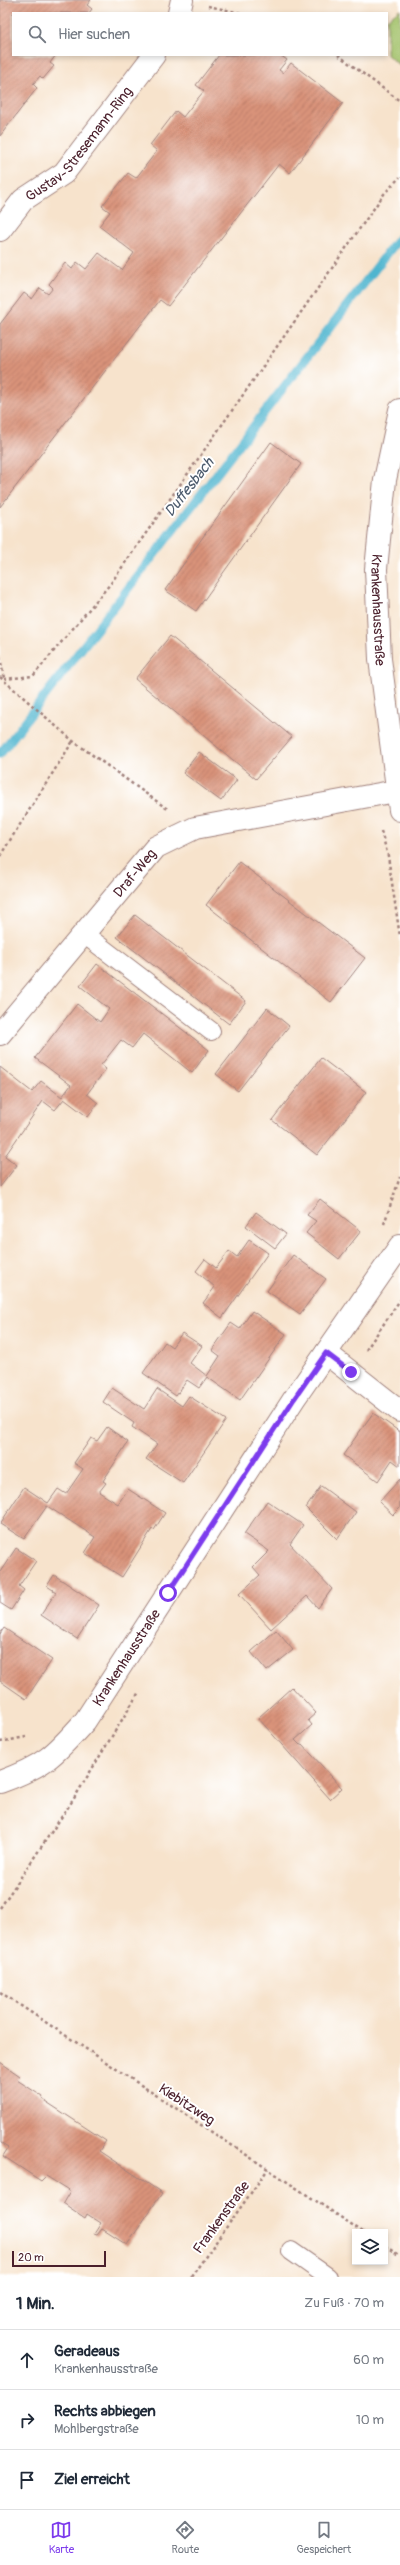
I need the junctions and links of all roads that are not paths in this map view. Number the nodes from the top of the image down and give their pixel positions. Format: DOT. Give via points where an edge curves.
graph roads {
  1 [pos="182,0"];
  2 [pos="179,12"];
  3 [pos="153,56"];
  4 [pos="0,230"];
  5 [pos="400,410"];
  6 [pos="398,800"];
  7 [pos="84,934"];
  8 [pos="211,1031"];
  9 [pos="0,1034"];
  10 [pos="400,1246"];
  11 [pos="326,1353"];
  12 [pos="400,1411"];
  13 [pos="0,1782"];
  14 [pos="291,2251"];
  15 [pos="328,2277"];
  1 -- 2 [label="street"];
  3 -- 4 [label="street, Gustav-Stresemann-Ring" via="64,173 23,200"];
  5 -- 6 [label="street, Krankenhausstraße" via="385,480 376,569 380,659"];
  6 -- 7 [label="street, Draf-Weg" via="371,794 195,828 156,847"];
  7 -- 8 [label="lane"];
  7 -- 9 [label="street, Draf-Weg"];
  10 -- 11 [label="street, Krankenhausstraße"];
  11 -- 12 [label="street"];
  11 -- 13 [label="street, Krankenhausstraße" via="85,1721 55,1755 29,1771"];
  14 -- 15 [label="lane"];
}
